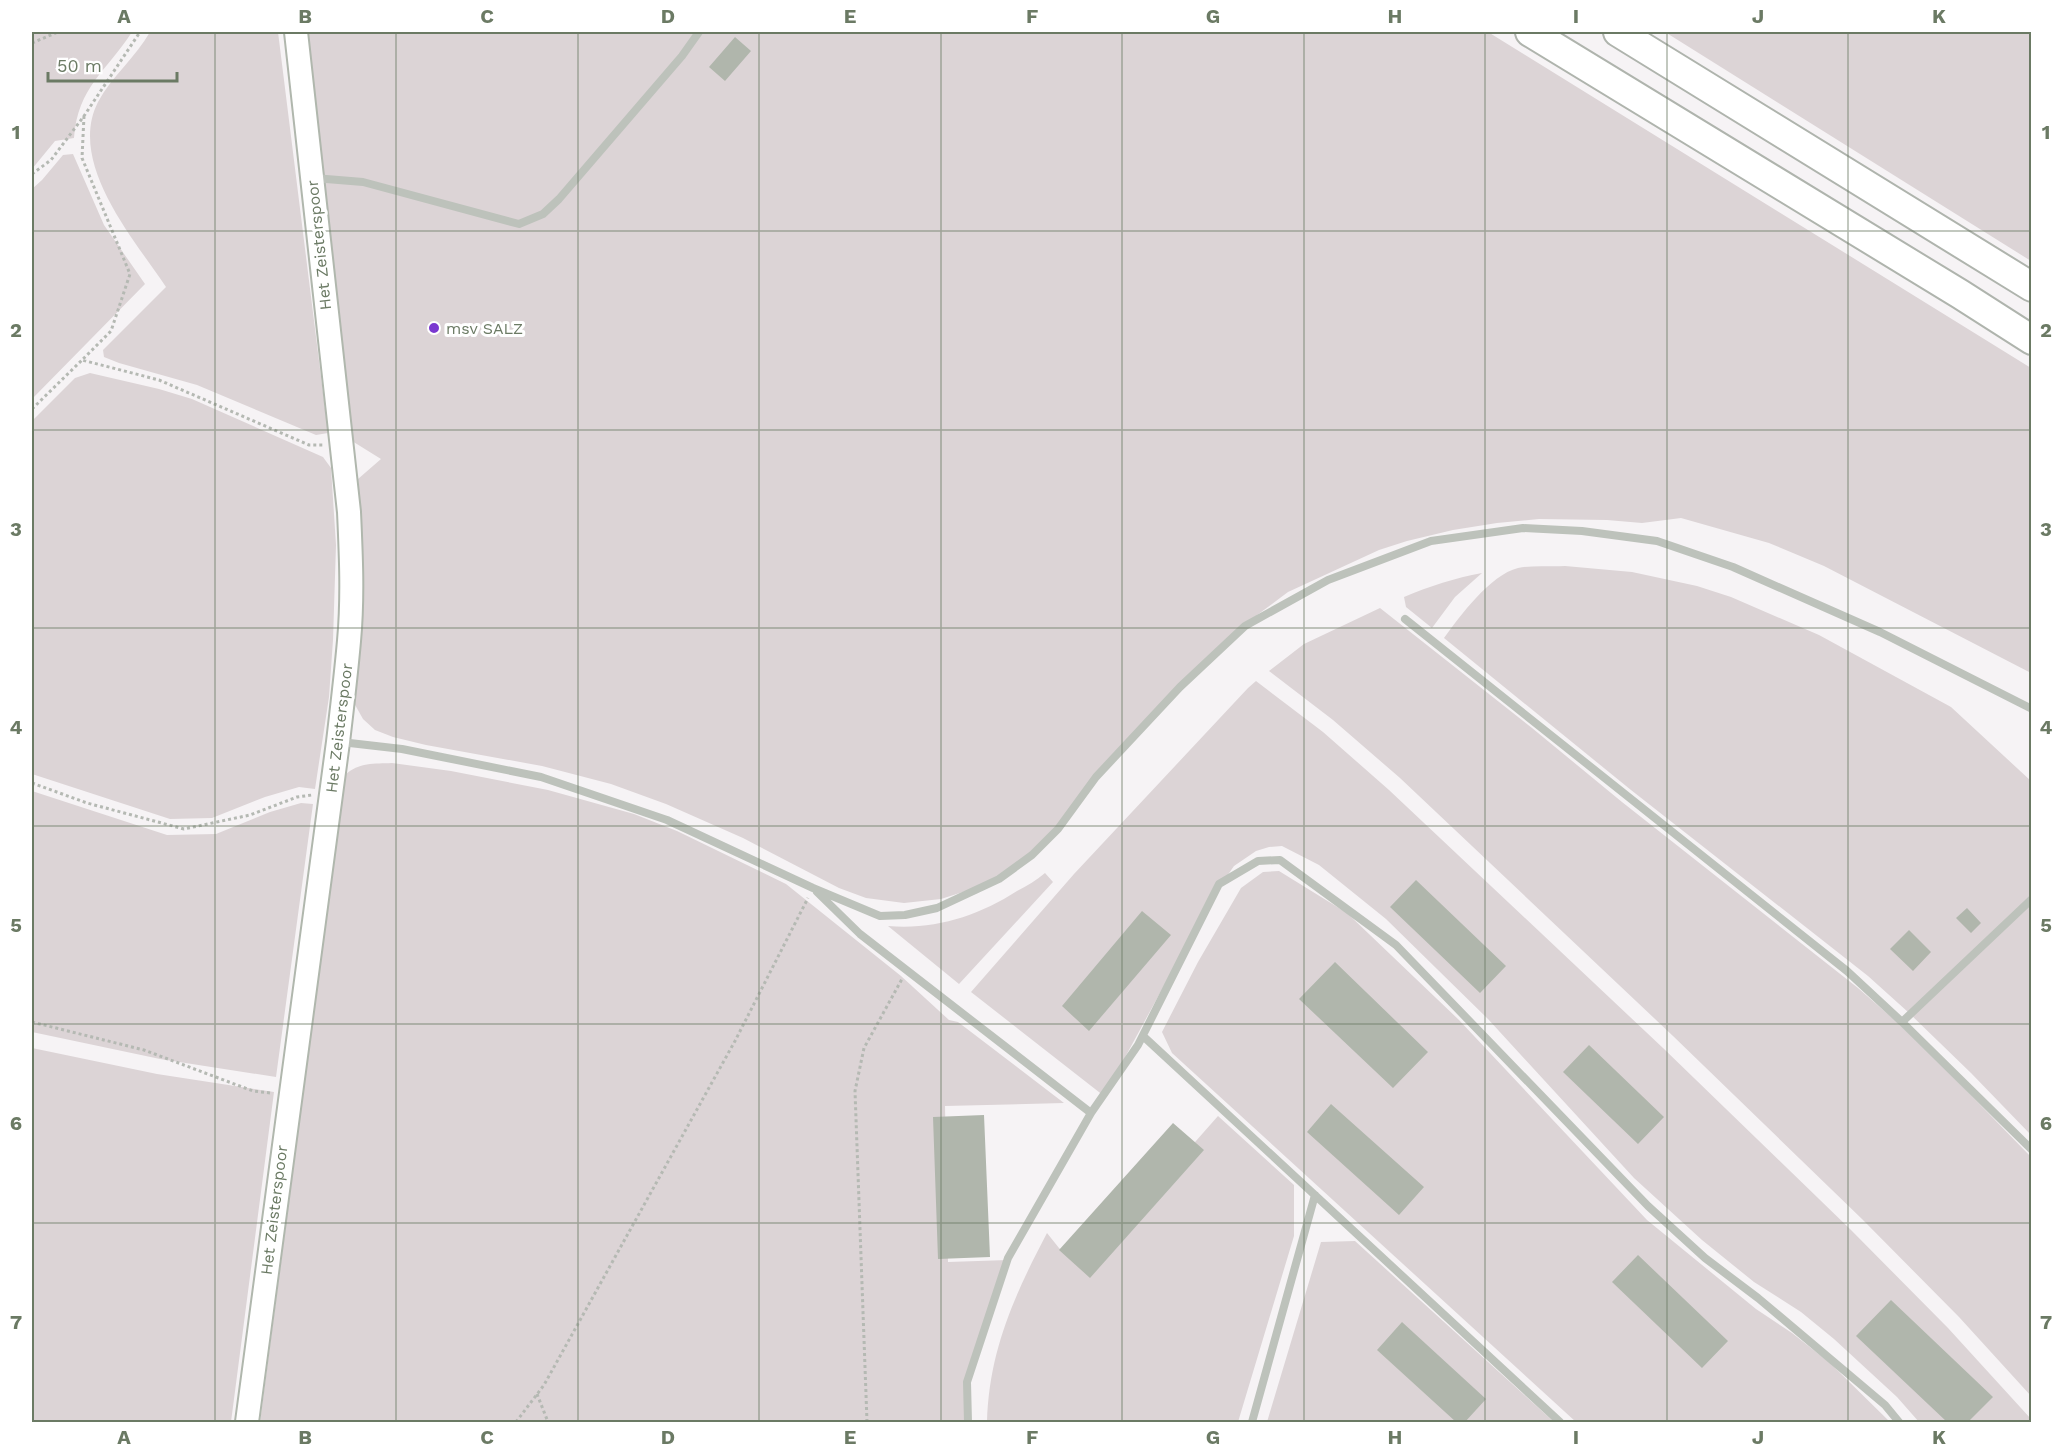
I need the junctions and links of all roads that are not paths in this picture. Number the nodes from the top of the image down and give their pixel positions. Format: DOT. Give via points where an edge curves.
graph roads {
  1 [pos="296,32"];
  2 [pos="699,32"];
  3 [pos="1530,32"];
  4 [pos="1618,32"];
  5 [pos="312,178"];
  6 [pos="2031,287"];
  7 [pos="2031,340"];
  8 [pos="1405,619"];
  9 [pos="2031,709"];
  10 [pos="338,742"];
  11 [pos="813,888"];
  12 [pos="2031,899"];
  13 [pos="1902,1022"];
  14 [pos="1143,1036"];
  15 [pos="1091,1113"];
  16 [pos="2031,1150"];
  17 [pos="1315,1196"];
  18 [pos="247,1422"];
  19 [pos="968,1422"];
  20 [pos="1252,1422"];
  21 [pos="1560,1422"];
  22 [pos="1899,1422"];
  1 -- 5 [label="street, Het Zeisterspoor"];
  2 -- 5 [label="lane" via="559,199 543,213 519,224 363,182"];
  3 -- 7 [label="highway"];
  4 -- 6 [label="highway"];
  5 -- 10 [label="street, Het Zeisterspoor" via="352,563 349,640"];
  8 -- 13 [label="lane" via="1847,971"];
  9 -- 11 [label="lane" via="1880,632 1733,567 1657,541 1523,528 1465,536 1431,541 1328,580 1245,626 1180,687 1096,777 1058,829 1032,855 999,879 937,908 905,915 880,916"];
  10 -- 11 [label="lane" via="402,749 541,777 667,820"];
  10 -- 18 [label="street, Het Zeisterspoor"];
  11 -- 15 [label="lane" via="860,934"];
  12 -- 13 [label="lane"];
  13 -- 16 [label="lane"];
  14 -- 15 [label="lane"];
  14 -- 17 [label="lane"];
  14 -- 22 [label="lane" via="1218,884 1258,861 1280,860 1396,945 1648,1206 1705,1258 1885,1405"];
  15 -- 19 [label="lane" via="1008,1258 967,1382"];
  17 -- 20 [label="lane"];
  17 -- 21 [label="lane"];
}
